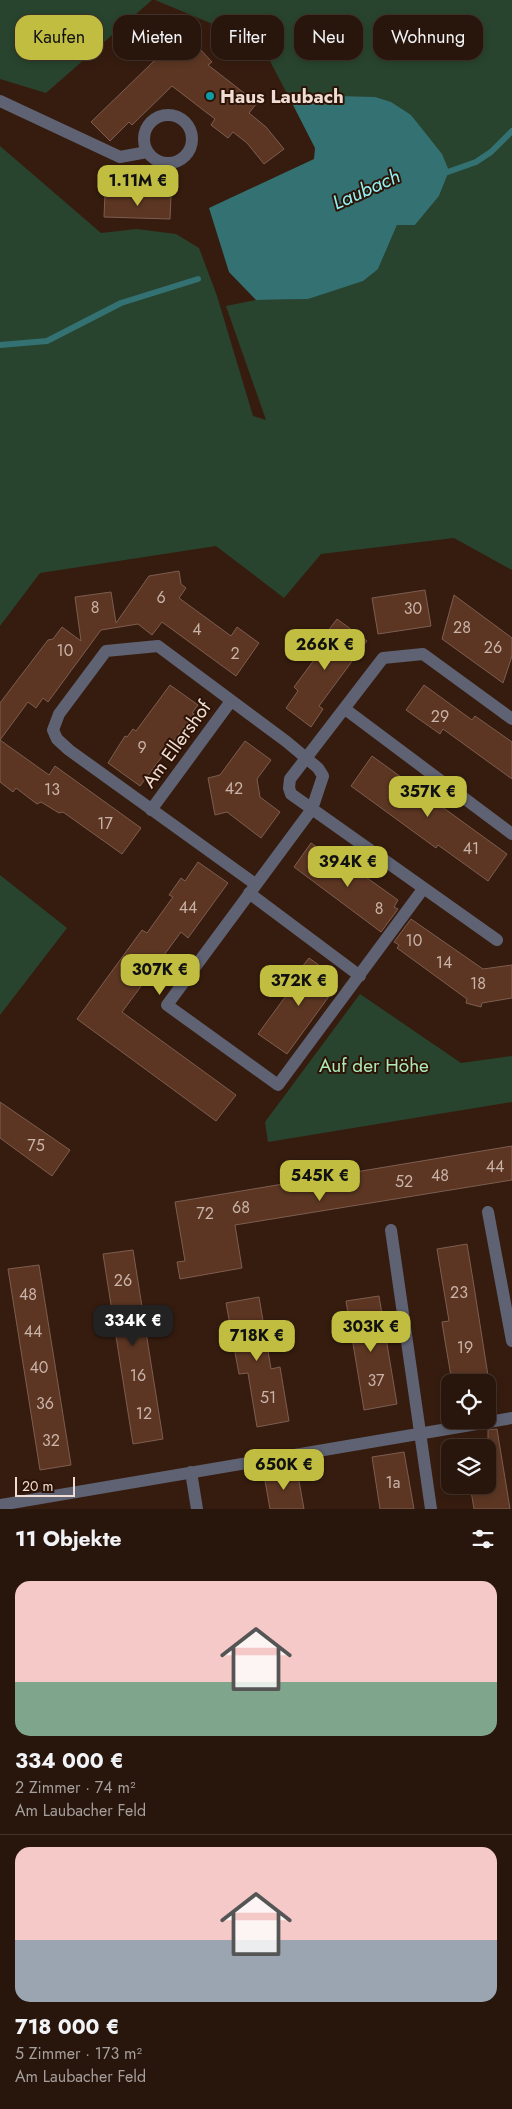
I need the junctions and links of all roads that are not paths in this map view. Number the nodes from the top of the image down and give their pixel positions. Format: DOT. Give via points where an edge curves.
graph roads {
  1 [pos="0,101"];
  2 [pos="147,152"];
  3 [pos="231,701"];
  4 [pos="345,709"];
  5 [pos="512,719"];
  6 [pos="306,757"];
  7 [pos="312,809"];
  8 [pos="151,810"];
  9 [pos="512,834"];
  10 [pos="252,889"];
  11 [pos="423,889"];
  12 [pos="497,940"];
  13 [pos="360,976"];
  14 [pos="488,1212"];
  15 [pos="391,1230"];
  16 [pos="512,1341"];
  17 [pos="512,1418"];
  18 [pos="420,1434"];
  19 [pos="191,1472"];
  20 [pos="0,1505"];
  21 [pos="198,1509"];
  22 [pos="431,1509"];
  1 -- 2 [label="street" via="120,157"];
  3 -- 6 [label="street, Am Ellershof"];
  3 -- 8 [label="street, Am Ellershof"];
  3 -- 8 [label="street, Am Ellershof" via="158,646 106,652 59,714 53,730 57,739"];
  4 -- 5 [label="street" via="382,658 423,654"];
  4 -- 6 [label="street"];
  4 -- 9 [label="street"];
  6 -- 7 [label="street, Am Ellershof" via="323,776"];
  6 -- 7 [label="street" via="290,779 288,788 291,794"];
  7 -- 10 [label="street"];
  7 -- 11 [label="street"];
  8 -- 10 [label="street, Am Ellershof"];
  10 -- 13 [label="street, Am Ellershof"];
  10 -- 13 [label="street" via="167,1005 278,1086"];
  11 -- 12 [label="street"];
  11 -- 13 [label="street"];
  14 -- 16 [label="street"];
  15 -- 18 [label="street"];
  17 -- 18 [label="street"];
  18 -- 19 [label="street"];
  18 -- 22 [label="street"];
  19 -- 20 [label="street"];
  19 -- 21 [label="street"];
}
